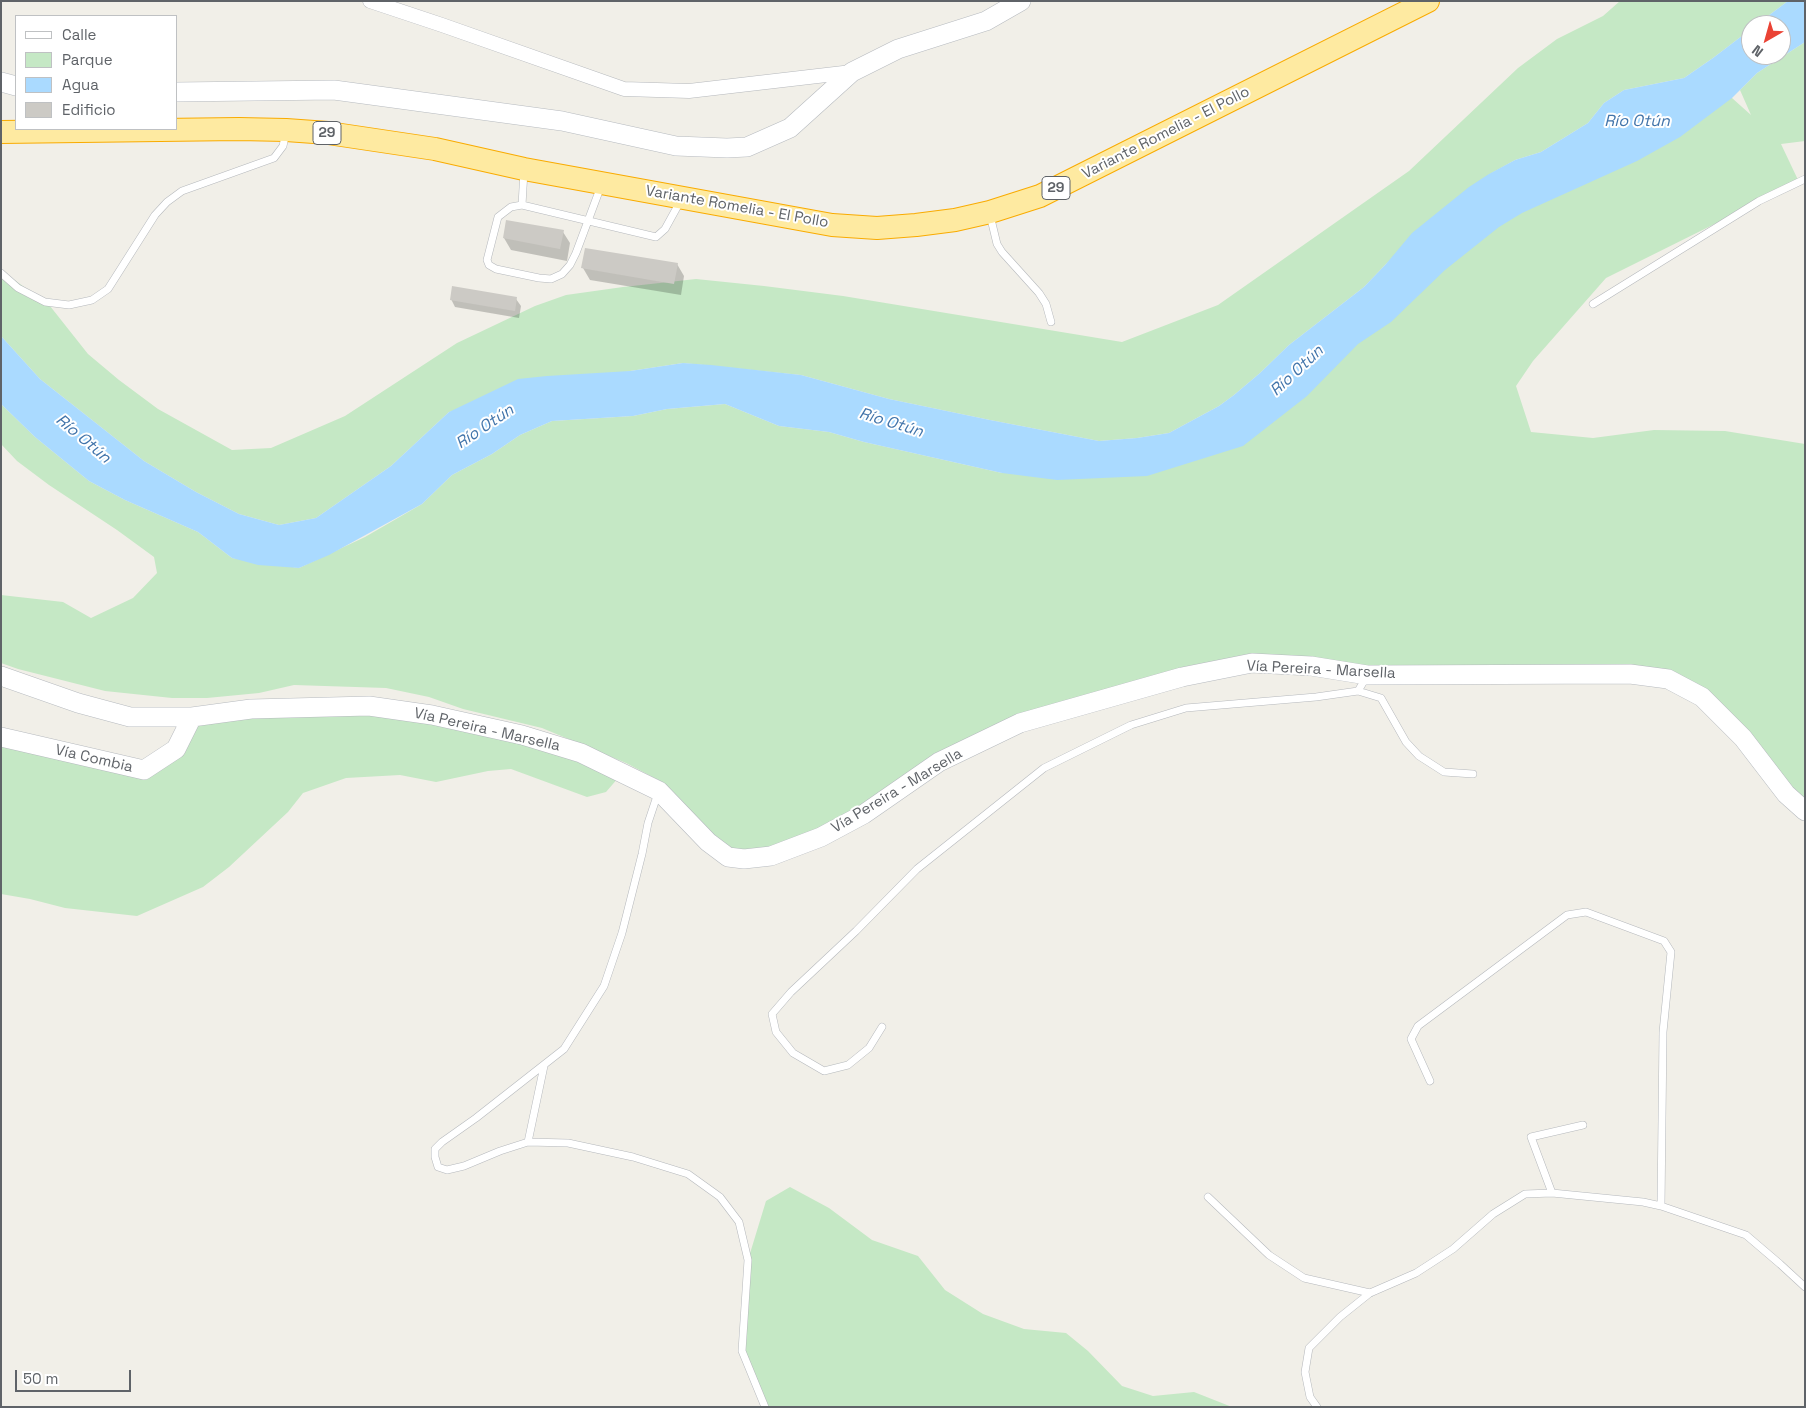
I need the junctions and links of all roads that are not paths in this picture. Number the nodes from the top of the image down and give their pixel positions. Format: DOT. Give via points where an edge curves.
graph roads {
  1 [pos="370,1"];
  2 [pos="1021,1"];
  3 [pos="1428,1"];
  4 [pos="852,72"];
  5 [pos="1,82"];
  6 [pos="15,86"];
  7 [pos="178,92"];
  8 [pos="286,130"];
  9 [pos="1,132"];
  10 [pos="524,168"];
  11 [pos="1805,180"];
  12 [pos="602,182"];
  13 [pos="683,197"];
  14 [pos="522,205"];
  15 [pos="990,212"];
  16 [pos="588,221"];
  17 [pos="1,273"];
  18 [pos="1592,304"];
  19 [pos="1051,322"];
  20 [pos="1,676"];
  21 [pos="1363,683"];
  22 [pos="192,717"];
  23 [pos="1,737"];
  24 [pos="1473,774"];
  25 [pos="659,791"];
  26 [pos="1805,811"];
  27 [pos="882,1027"];
  28 [pos="544,1066"];
  29 [pos="1430,1081"];
  30 [pos="1583,1125"];
  31 [pos="528,1142"];
  32 [pos="1552,1192"];
  33 [pos="1208,1197"];
  34 [pos="1661,1206"];
  35 [pos="1805,1288"];
  36 [pos="1370,1293"];
  37 [pos="764,1407"];
  38 [pos="1317,1407"];
  1 -- 4 [label="street" via="624,90 689,91"];
  2 -- 4 [label="main road" via="986,21 898,49"];
  3 -- 15 [label="highway, Variante Romelia - El Pollo / 29" via="1040,196"];
  4 -- 7 [label="main road" via="790,128 747,147 727,148 676,146 562,121 334,90"];
  5 -- 6 [label="main road"];
  8 -- 9 [label="highway, Variante Romelia - El Pollo / 29"];
  8 -- 10 [label="highway, Variante Romelia - El Pollo / 29" via="387,141"];
  8 -- 17 [label="lane" via="283,146 274,158 182,191 167,202 108,289 92,300 69,305 45,302 18,288"];
  10 -- 12 [label="highway, Variante Romelia - El Pollo / 29"];
  10 -- 14 [label="lane"];
  11 -- 18 [label="lane" via="1759,201"];
  12 -- 13 [label="highway, Variante Romelia - El Pollo / 29"];
  12 -- 16 [label="lane"];
  13 -- 15 [label="highway, Variante Romelia - El Pollo / 29" via="832,225 877,228 956,220"];
  13 -- 16 [label="lane" via="665,229 656,237"];
  14 -- 16 [label="lane"];
  14 -- 16 [label="lane" via="511,207 498,217 487,260 496,269 551,279 562,274 570,265"];
  15 -- 19 [label="lane" via="997,244 1039,293"];
  20 -- 22 [label="main road, Vía Pereira - Marsella" via="130,718"];
  21 -- 24 [label="lane" via="1381,698 1406,742 1425,760 1444,772"];
  21 -- 25 [label="main road, Vía Pereira - Marsella" via="1311,666 1252,663 1182,677 1020,723 939,762 864,814 821,837 771,856 728,857 708,842"];
  21 -- 26 [label="main road, Vía Pereira - Marsella" via="1630,674 1668,679 1702,697 1743,738 1786,794"];
  21 -- 27 [label="lane" via="1316,697 1186,708 1131,725 1044,768 917,869 772,1014 776,1032 792,1053 824,1071 848,1065 869,1048"];
  22 -- 23 [label="main road, Vía Combia" via="176,749 144,770"];
  22 -- 25 [label="main road, Vía Pereira - Marsella" via="251,709 332,706 369,706 432,715 522,735 581,753"];
  25 -- 28 [label="lane" via="648,823 622,933 604,986 564,1049"];
  28 -- 31 [label="lane"];
  28 -- 31 [label="lane" via="442,1142 435,1149 435,1157 438,1167 447,1170"];
  29 -- 34 [label="lane" via="1411,1039 1418,1026 1568,915 1586,912 1664,941 1671,952 1663,1032"];
  30 -- 32 [label="lane" via="1531,1137"];
  31 -- 37 [label="lane" via="568,1142 633,1157 688,1174 720,1197 739,1222 748,1260 742,1351"];
  32 -- 34 [label="lane"];
  32 -- 36 [label="lane" via="1525,1194 1493,1214 1453,1249 1416,1273"];
  33 -- 36 [label="lane" via="1269,1255 1304,1278"];
  34 -- 35 [label="lane" via="1746,1235"];
  36 -- 38 [label="lane" via="1309,1348 1306,1372 1310,1397"];
}
